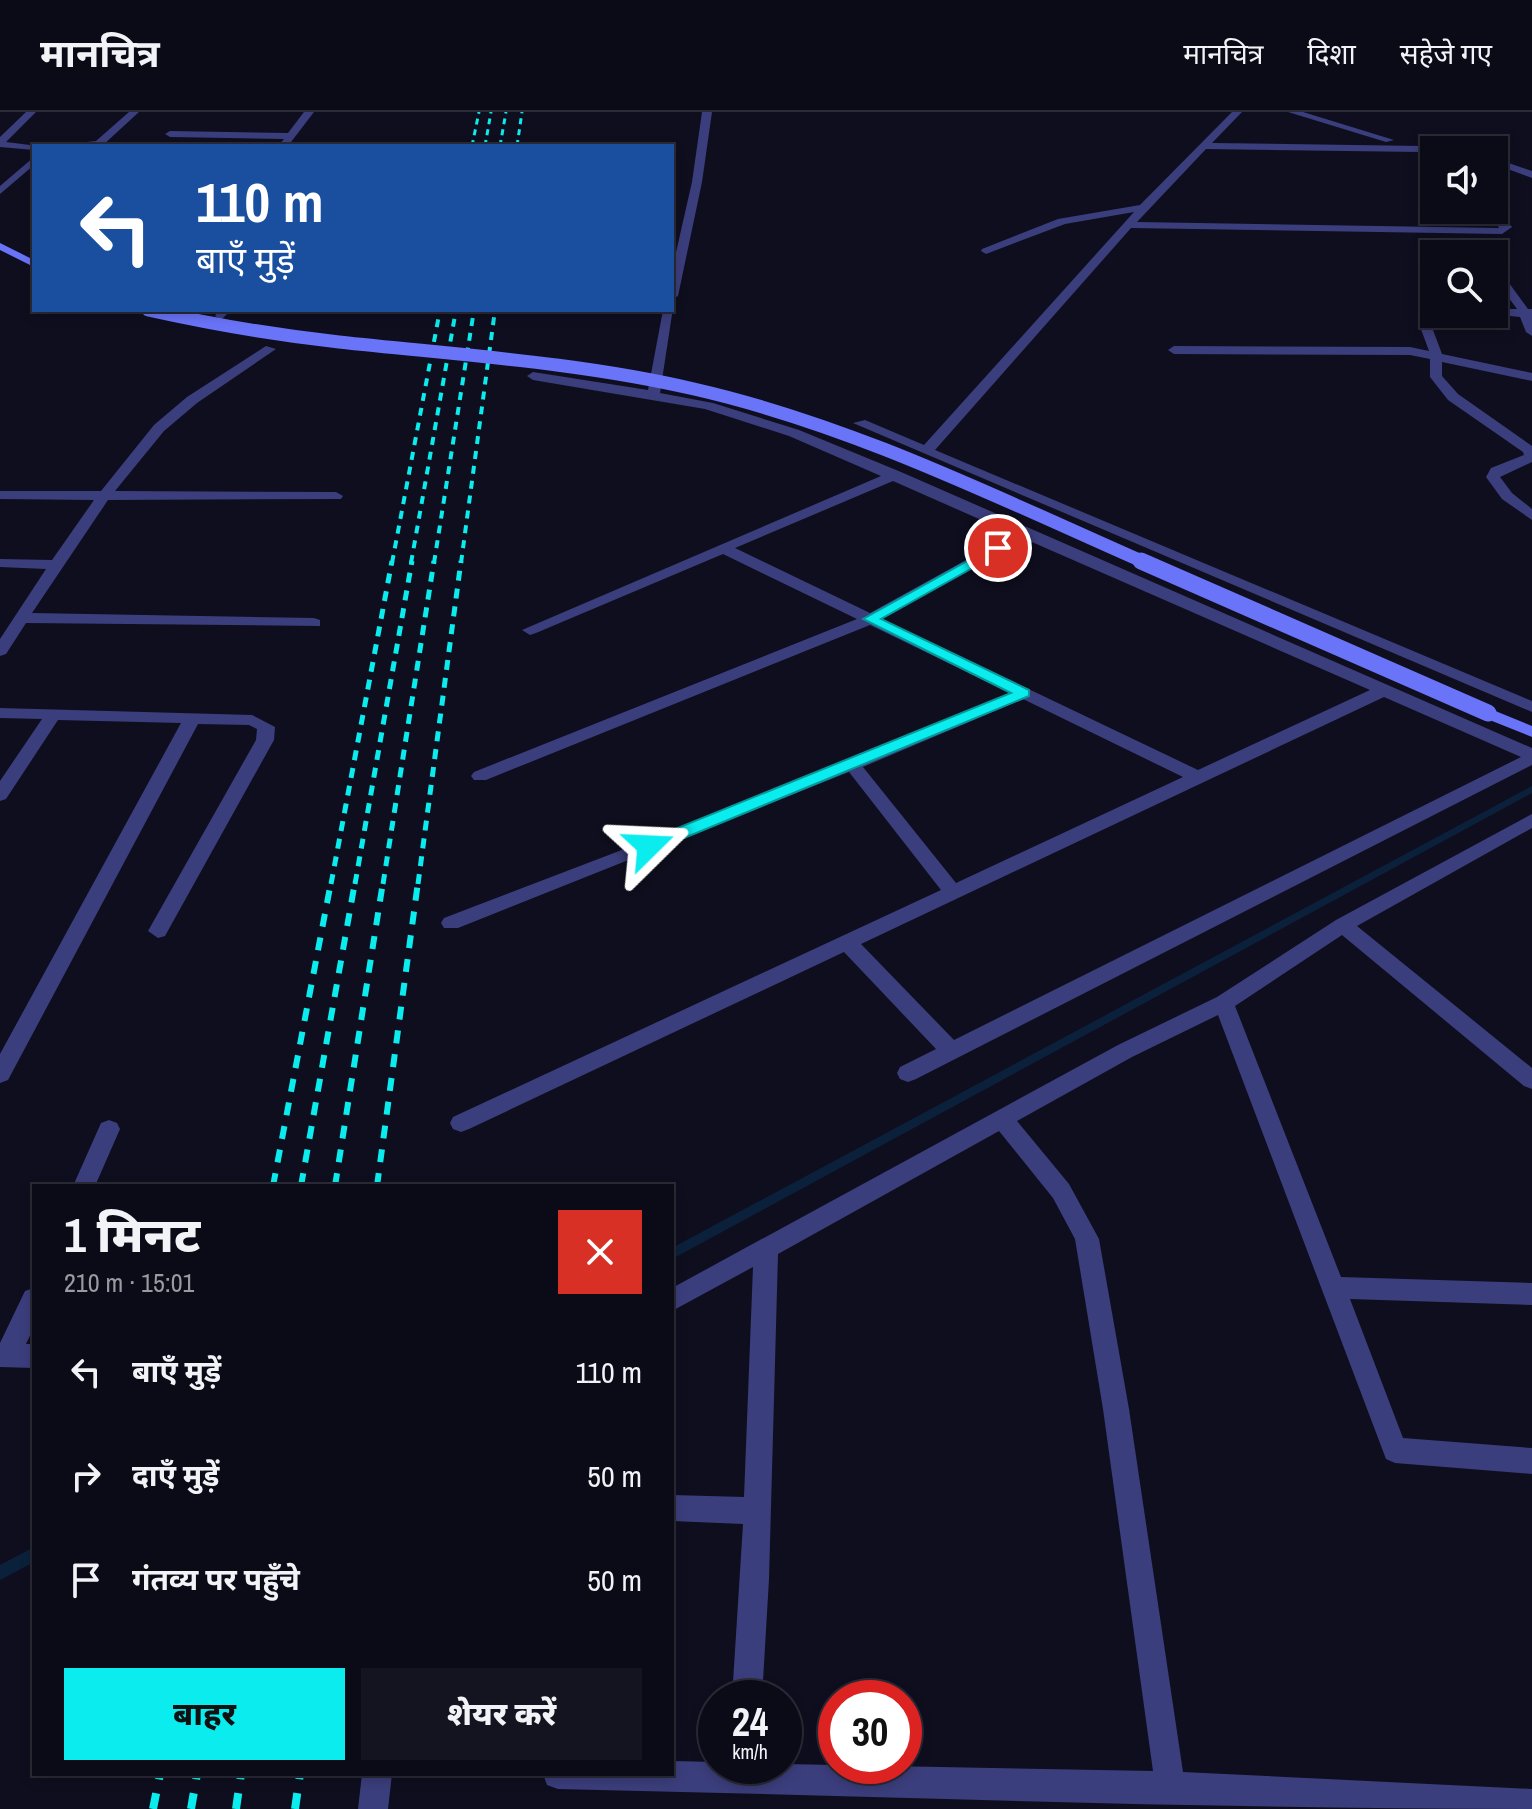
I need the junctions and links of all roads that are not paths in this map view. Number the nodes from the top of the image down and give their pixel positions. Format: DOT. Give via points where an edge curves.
graph roads {
  1 [pos="31,112"];
  2 [pos="134,112"];
  3 [pos="309,112"];
  4 [pos="707,112"];
  5 [pos="1237,112"];
  6 [pos="1293,112"];
  7 [pos="170,134"];
  8 [pos="291,136"];
  9 [pos="0,143"];
  10 [pos="99,144"];
  11 [pos="285,144"];
  12 [pos="1204,146"];
  13 [pos="32,147"];
  14 [pos="1420,149"];
  15 [pos="1420,149"];
  16 [pos="32,162"];
  17 [pos="1508,164"];
  18 [pos="1532,175"];
  19 [pos="0,191"];
  20 [pos="1143,208"];
  21 [pos="1506,224"];
  22 [pos="1128,225"];
  23 [pos="0,246"];
  24 [pos="986,251"];
  25 [pos="32,263"];
  26 [pos="674,287"];
  27 [pos="1508,287"];
  28 [pos="156,312"];
  29 [pos="669,312"];
  30 [pos="1508,313"];
  31 [pos="1529,313"];
  32 [pos="1427,328"];
  33 [pos="1532,332"];
  34 [pos="270,349"];
  35 [pos="1174,350"];
  36 [pos="1436,354"];
  37 [pos="533,376"];
  38 [pos="1532,377"];
  39 [pos="653,395"];
  40 [pos="860,423"];
  41 [pos="926,451"];
  42 [pos="896,475"];
  43 [pos="0,495"];
  44 [pos="104,496"];
  45 [pos="336,496"];
  46 [pos="1532,516"];
  47 [pos="1023,534"];
  48 [pos="723,548"];
  49 [pos="0,563"];
  50 [pos="56,565"];
  51 [pos="21,618"];
  52 [pos="870,619"];
  53 [pos="314,623"];
  54 [pos="530,630"];
  55 [pos="2,646"];
  56 [pos="1382,691"];
  57 [pos="1024,693"];
  58 [pos="1532,707"];
  59 [pos="0,713"];
  60 [pos="53,715"];
  61 [pos="192,719"];
  62 [pos="1532,732"];
  63 [pos="1532,757"];
  64 [pos="852,765"];
  65 [pos="480,776"];
  66 [pos="1198,777"];
  67 [pos="0,795"];
  68 [pos="1532,820"];
  69 [pos="953,892"];
  70 [pos="451,923"];
  71 [pos="1343,925"];
  72 [pos="158,931"];
  73 [pos="847,942"];
  74 [pos="1224,1003"];
  75 [pos="951,1051"];
  76 [pos="908,1073"];
  77 [pos="0,1074"];
  78 [pos="1532,1080"];
  79 [pos="1003,1120"];
  80 [pos="461,1123"];
  81 [pos="109,1129"];
  82 [pos="85,1184"];
  83 [pos="766,1249"];
  84 [pos="1334,1288"];
  85 [pos="1532,1294"];
  86 [pos="674,1299"];
  87 [pos="32,1305"];
  88 [pos="14,1355"];
  89 [pos="1532,1461"];
  90 [pos="674,1508"];
  91 [pos="757,1511"];
  92 [pos="748,1680"];
  93 [pos="698,1772"];
  94 [pos="674,1773"];
  95 [pos="802,1774"];
  96 [pos="377,1776"];
  97 [pos="1170,1787"];
  98 [pos="1532,1804"];
  99 [pos="373,1809"];
  1 -- 9 [label="street"];
  2 -- 10 [label="street"];
  3 -- 8 [label="street"];
  4 -- 26 [label="street"];
  5 -- 12 [label="street"];
  6 -- 15 [label="street"];
  7 -- 8 [label="street"];
  8 -- 11 [label="street"];
  9 -- 13 [label="street"];
  12 -- 14 [label="street"];
  12 -- 20 [label="street"];
  16 -- 19 [label="street"];
  17 -- 18 [label="street"];
  20 -- 22 [label="street"];
  20 -- 24 [label="street" via="1066,218"];
  21 -- 22 [label="street" via="1502,231"];
  22 -- 41 [label="street"];
  23 -- 25 [label="street"];
  27 -- 31 [label="street"];
  28 -- 62 [label="street, bridge" via="233,330 656,380 742,400 922,465"];
  29 -- 39 [label="street"];
  30 -- 31 [label="street"];
  31 -- 33 [label="street"];
  32 -- 36 [label="street"];
  34 -- 44 [label="street" via="159,428"];
  35 -- 36 [label="street"];
  36 -- 38 [label="street"];
  36 -- 46 [label="street" via="1436,377 1442,386 1529,450 1529,458 1493,477"];
  37 -- 39 [label="street"];
  39 -- 42 [label="street" via="794,433"];
  40 -- 41 [label="street"];
  41 -- 58 [label="street"];
  42 -- 47 [label="street"];
  42 -- 48 [label="street"];
  43 -- 44 [label="street"];
  44 -- 45 [label="street"];
  44 -- 50 [label="street"];
  47 -- 52 [label="street"];
  47 -- 56 [label="street"];
  48 -- 52 [label="street"];
  48 -- 54 [label="street"];
  49 -- 50 [label="street"];
  50 -- 51 [label="street"];
  51 -- 53 [label="street"];
  51 -- 55 [label="street"];
  52 -- 57 [label="street"];
  52 -- 65 [label="street"];
  56 -- 63 [label="street"];
  56 -- 66 [label="street"];
  57 -- 64 [label="street"];
  57 -- 66 [label="street"];
  59 -- 60 [label="street"];
  60 -- 61 [label="street"];
  60 -- 67 [label="street"];
  61 -- 72 [label="street" via="252,720 263,723 267,733"];
  61 -- 77 [label="street"];
  63 -- 75 [label="street"];
  64 -- 69 [label="street"];
  64 -- 70 [label="street"];
  66 -- 69 [label="street"];
  68 -- 71 [label="street"];
  69 -- 73 [label="street"];
  71 -- 74 [label="street"];
  71 -- 78 [label="street"];
  73 -- 75 [label="street"];
  73 -- 80 [label="street"];
  74 -- 79 [label="street"];
  74 -- 84 [label="street"];
  75 -- 76 [label="street"];
  79 -- 83 [label="street"];
  79 -- 97 [label="street" via="1063,1193 1087,1239"];
  81 -- 82 [label="street"];
  83 -- 86 [label="street"];
  83 -- 91 [label="street"];
  84 -- 85 [label="street"];
  84 -- 89 [label="street" via="1395,1450"];
  87 -- 88 [label="street"];
  90 -- 91 [label="street"];
  91 -- 92 [label="street"];
  93 -- 94 [label="street"];
  95 -- 97 [label="street"];
  96 -- 99 [label="street"];
  97 -- 98 [label="street"];
}
